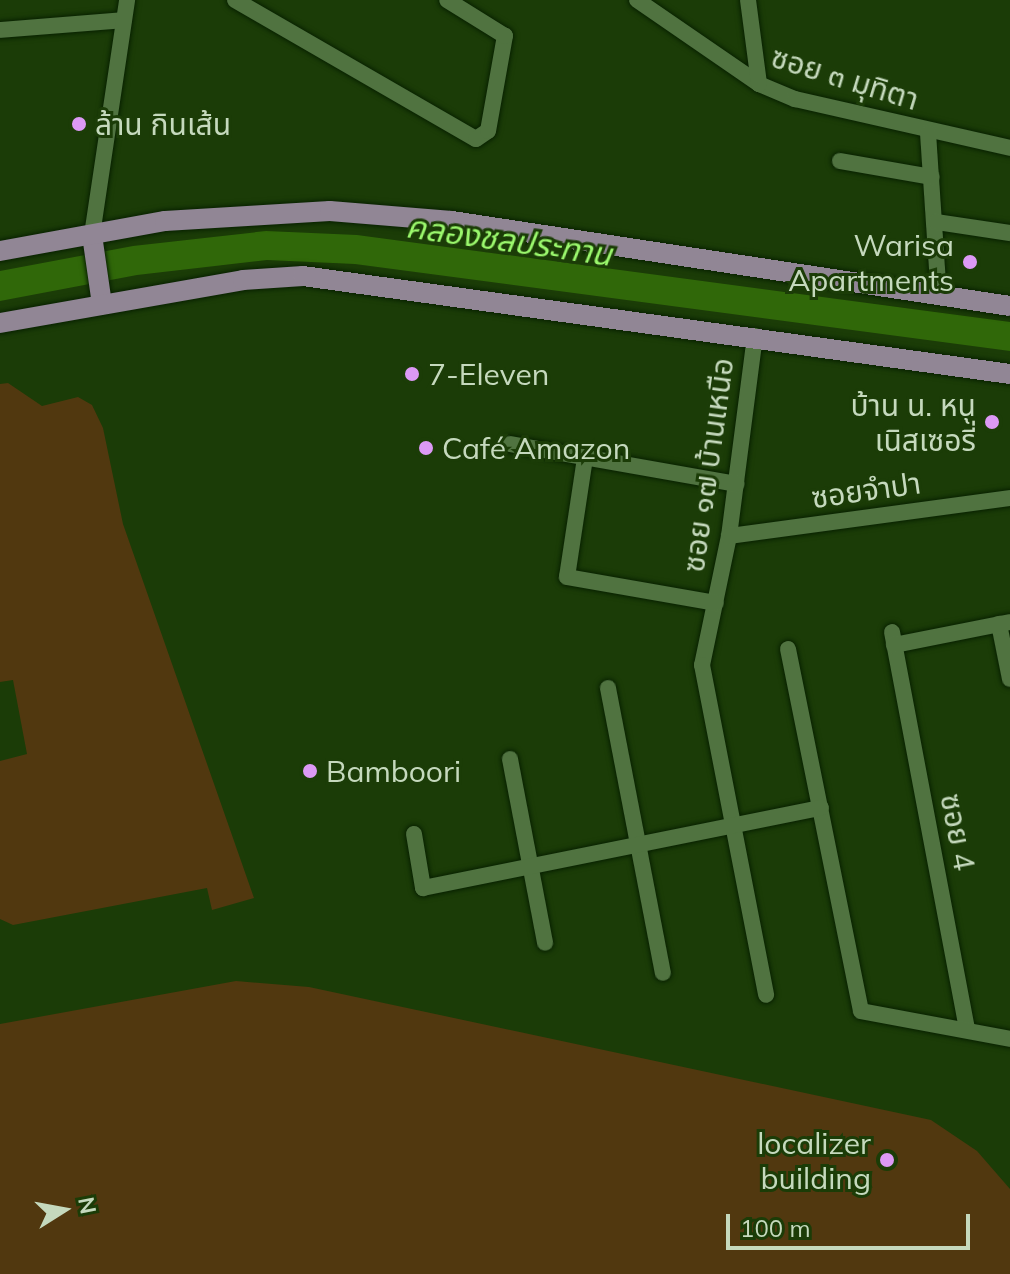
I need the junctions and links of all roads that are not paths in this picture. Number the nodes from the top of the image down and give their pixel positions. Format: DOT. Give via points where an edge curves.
graph roads {
  1 [pos="127,0"];
  2 [pos="235,0"];
  3 [pos="447,0"];
  4 [pos="637,0"];
  5 [pos="748,0"];
  6 [pos="124,20"];
  7 [pos="0,30"];
  8 [pos="759,84"];
  9 [pos="928,133"];
  10 [pos="1010,148"];
  11 [pos="840,161"];
  12 [pos="932,177"];
  13 [pos="937,222"];
  14 [pos="1010,233"];
  15 [pos="92,240"];
  16 [pos="0,251"];
  17 [pos="101,295"];
  18 [pos="939,297"];
  19 [pos="1010,306"];
  20 [pos="0,323"];
  21 [pos="755,336"];
  22 [pos="1010,374"];
  23 [pos="510,444"];
  24 [pos="585,458"];
  25 [pos="736,484"];
  26 [pos="1010,498"];
  27 [pos="729,536"];
  28 [pos="716,603"];
  29 [pos="1005,623"];
  30 [pos="788,649"];
  31 [pos="1010,679"];
  32 [pos="608,688"];
  33 [pos="510,759"];
  34 [pos="821,808"];
  35 [pos="734,825"];
  36 [pos="414,834"];
  37 [pos="639,844"];
  38 [pos="530,866"];
  39 [pos="545,943"];
  40 [pos="663,973"];
  41 [pos="766,995"];
  42 [pos="967,1029"];
  43 [pos="1010,1039"];
  1 -- 6 [label="street"];
  2 -- 3 [label="street" via="476,139 488,131 505,36"];
  4 -- 8 [label="street, ซอย ๓ มุทิตา"];
  5 -- 8 [label="street"];
  6 -- 7 [label="street"];
  6 -- 15 [label="street"];
  8 -- 9 [label="street, ซอย ๓ มุทิตา" via="795,99"];
  9 -- 10 [label="street, ซอย ๓ มุทิตา"];
  9 -- 12 [label="street"];
  11 -- 12 [label="street"];
  12 -- 13 [label="street"];
  13 -- 14 [label="street"];
  13 -- 18 [label="street"];
  15 -- 16 [label="main road"];
  15 -- 17 [label="main road"];
  15 -- 18 [label="main road" via="213,216 382,214"];
  17 -- 20 [label="main road"];
  17 -- 21 [label="main road" via="303,276"];
  18 -- 19 [label="main road"];
  21 -- 22 [label="main road"];
  21 -- 25 [label="street, ซอย ๑๗ บ้านเหนือ"];
  23 -- 24 [label="street"];
  24 -- 25 [label="street"];
  24 -- 28 [label="street" via="567,577"];
  25 -- 27 [label="street, ซอย ๑๗ บ้านเหนือ"];
  26 -- 27 [label="street, ซอยจำปา"];
  27 -- 28 [label="street, ซอย ๑๗ บ้านเหนือ"];
  28 -- 35 [label="street, ซอย ๑๗ บ้านเหนือ" via="702,665"];
  29 -- 31 [label="street"];
  29 -- 42 [label="street, ซอย 4" via="893,638"];
  30 -- 34 [label="street"];
  32 -- 37 [label="street"];
  33 -- 38 [label="street"];
  34 -- 35 [label="street"];
  34 -- 42 [label="street" via="861,1011"];
  35 -- 37 [label="street"];
  35 -- 41 [label="street, ซอย ๑๗ บ้านเหนือ"];
  36 -- 38 [label="street" via="423,888"];
  37 -- 38 [label="street"];
  37 -- 40 [label="street"];
  38 -- 39 [label="street"];
  42 -- 43 [label="street"];
}
